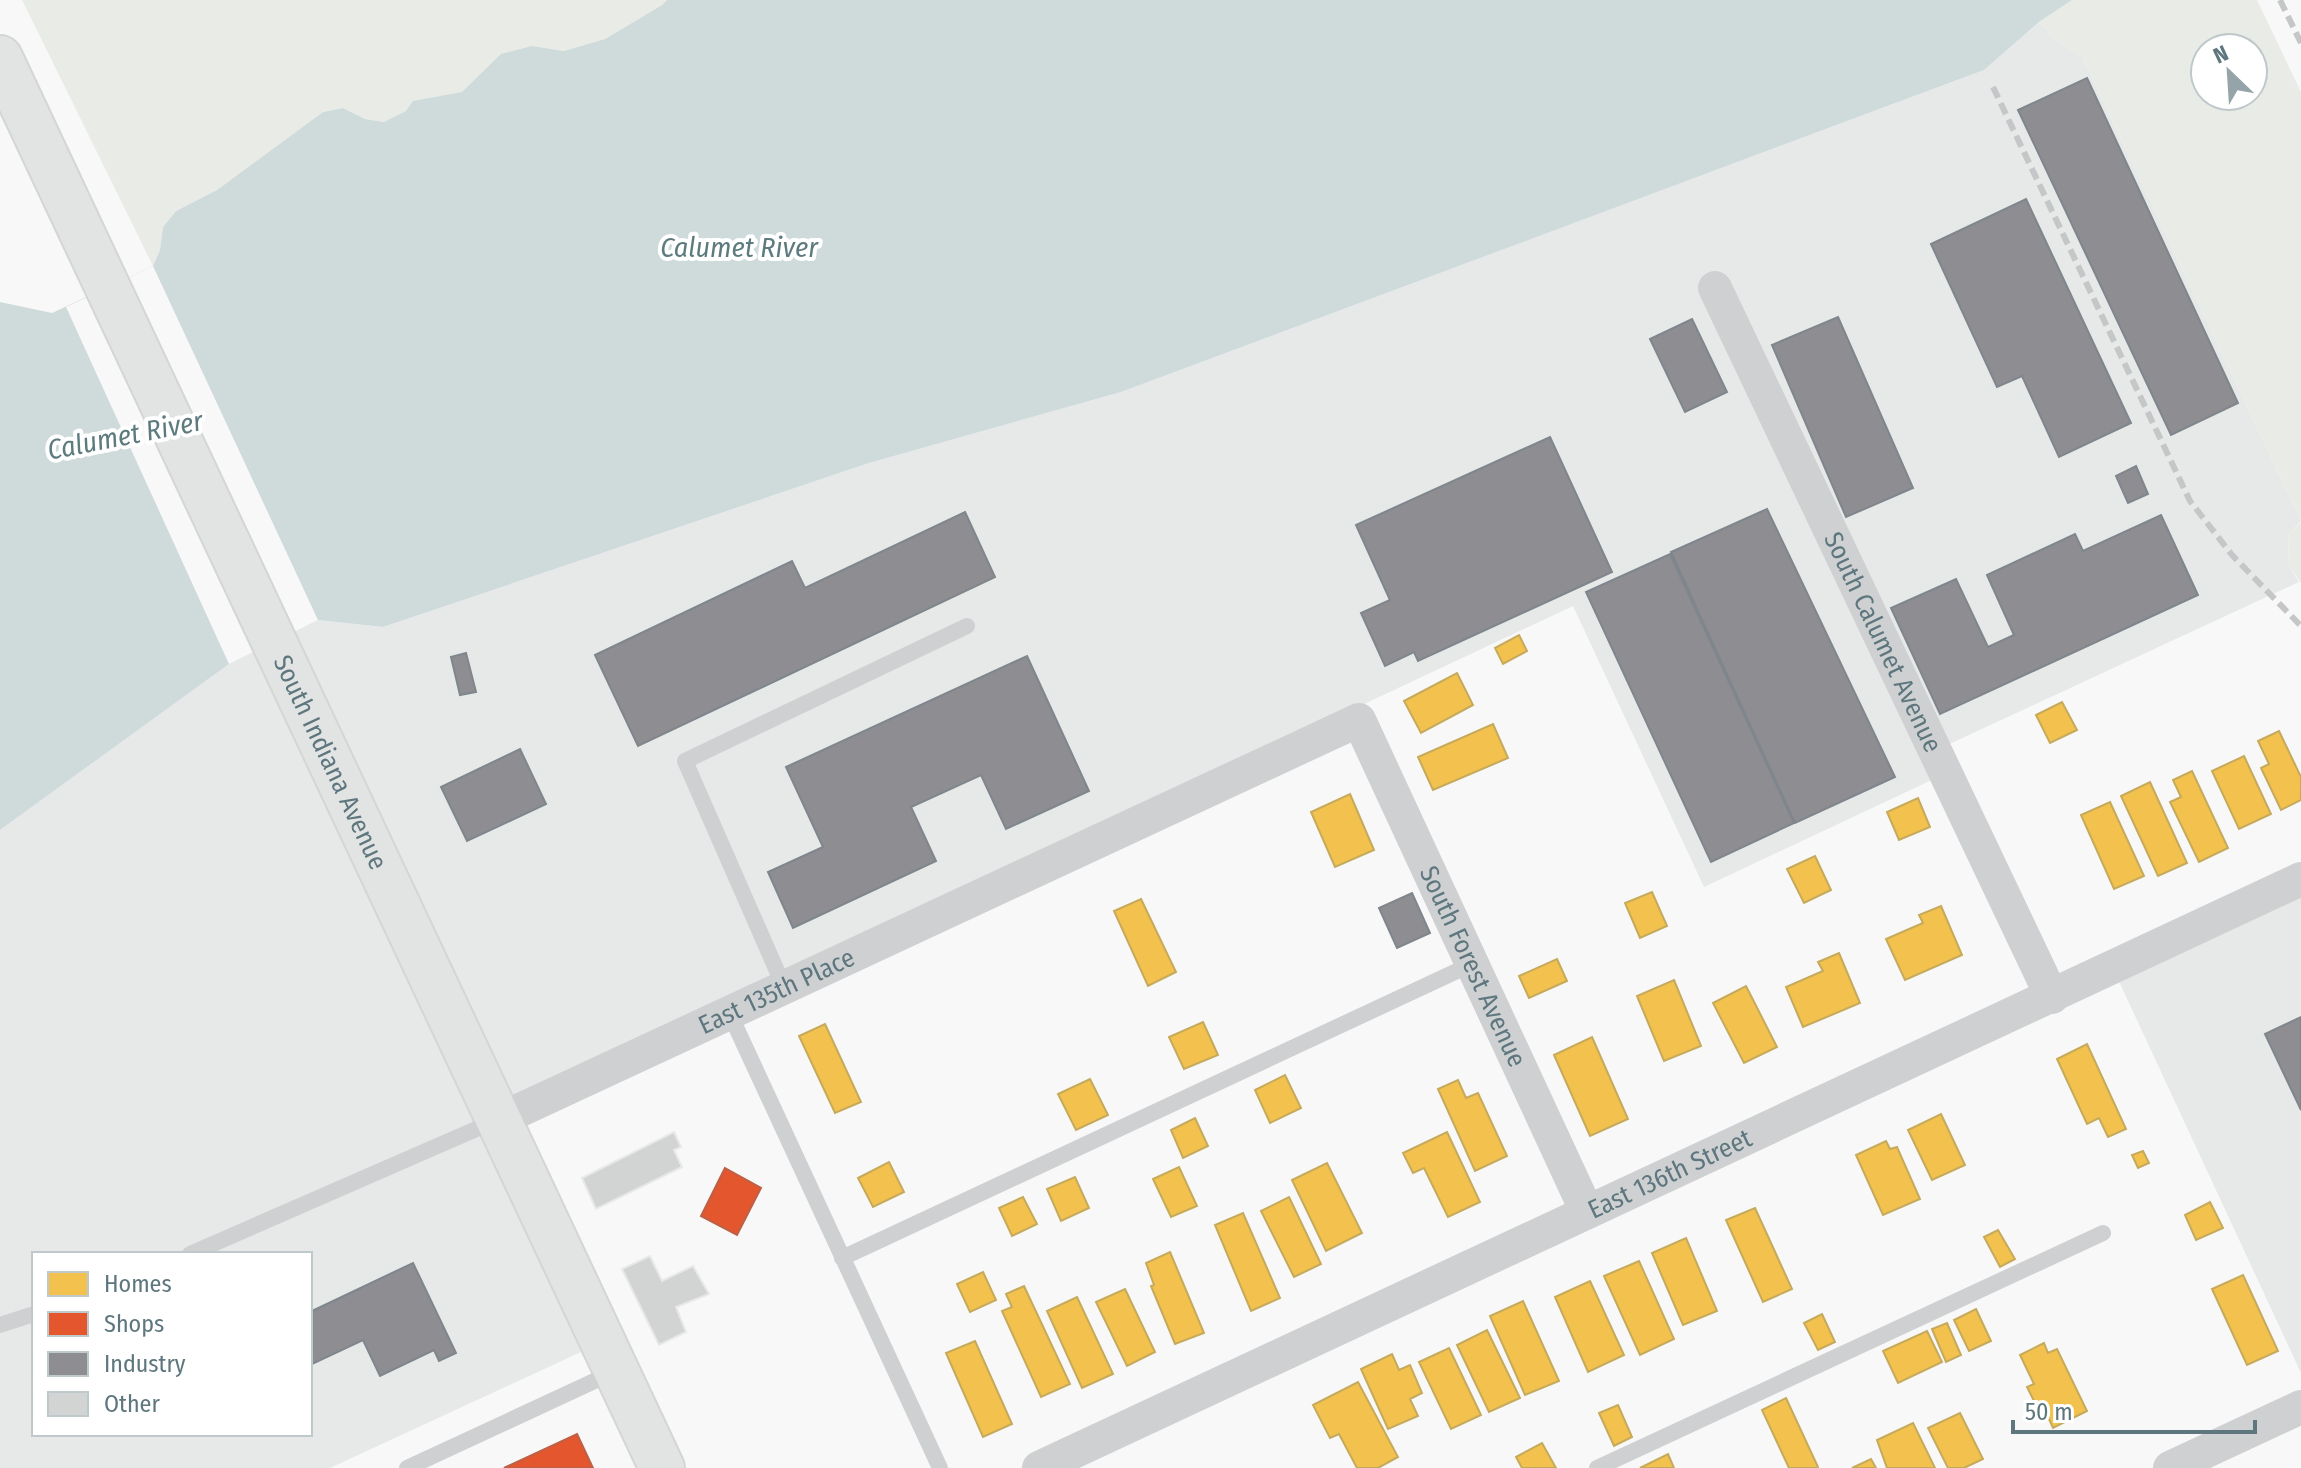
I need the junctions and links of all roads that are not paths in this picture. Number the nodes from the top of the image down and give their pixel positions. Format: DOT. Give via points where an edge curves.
graph roads {
  1 [pos="0,58"];
  2 [pos="1715,288"];
  3 [pos="967,626"];
  4 [pos="1359,720"];
  5 [pos="2301,879"];
  6 [pos="1472,964"];
  7 [pos="784,987"];
  8 [pos="2052,997"];
  9 [pos="729,1012"];
  10 [pos="499,1120"];
  11 [pos="1587,1212"];
  12 [pos="2103,1233"];
  13 [pos="195,1252"];
  14 [pos="842,1258"];
  15 [pos="32,1315"];
  16 [pos="0,1325"];
  17 [pos="616,1370"];
  18 [pos="2301,1407"];
  19 [pos="407,1468"];
  20 [pos="662,1468"];
  21 [pos="940,1468"];
  22 [pos="1039,1468"];
  23 [pos="1597,1468"];
  24 [pos="2170,1468"];
  1 -- 10 [label="main road, South Indiana Avenue"];
  2 -- 8 [label="street, South Calumet Avenue"];
  3 -- 7 [label="lane" via="685,761"];
  4 -- 6 [label="street, South Forest Avenue"];
  4 -- 7 [label="street, East 135th Place"];
  5 -- 8 [label="street, East 136th Street"];
  6 -- 11 [label="street, South Forest Avenue"];
  6 -- 14 [label="lane"];
  7 -- 9 [label="street, East 135th Place"];
  8 -- 11 [label="street, East 136th Street"];
  9 -- 10 [label="street, East 135th Place"];
  9 -- 14 [label="lane"];
  10 -- 13 [label="lane, East 135th Place"];
  10 -- 17 [label="main road, South Indiana Avenue"];
  11 -- 22 [label="street, East 136th Street"];
  12 -- 23 [label="lane"];
  14 -- 21 [label="lane"];
  15 -- 16 [label="lane"];
  17 -- 19 [label="lane"];
  17 -- 20 [label="main road, South Indiana Avenue"];
  18 -- 24 [label="street"];
}
